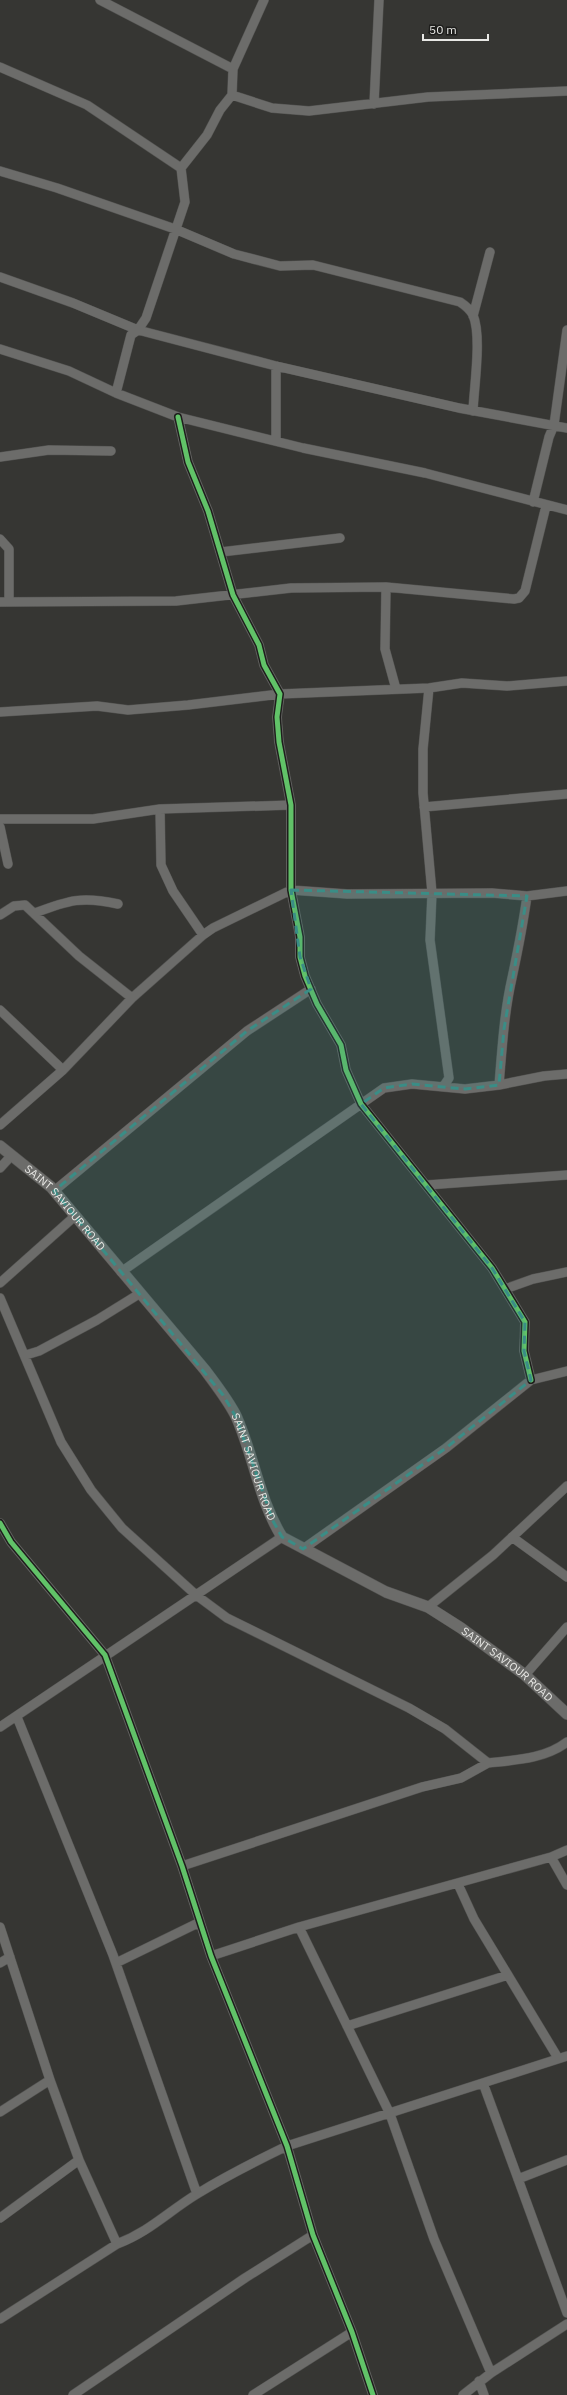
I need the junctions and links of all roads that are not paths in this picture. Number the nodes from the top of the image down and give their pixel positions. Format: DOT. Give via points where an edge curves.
graph roads {
  1 [pos="100,0"];
  2 [pos="264,0"];
  3 [pos="379,0"];
  4 [pos="0,67"];
  5 [pos="233,69"];
  6 [pos="567,91"];
  7 [pos="232,95"];
  8 [pos="374,104"];
  9 [pos="181,168"];
  10 [pos="0,171"];
  11 [pos="175,229"];
  12 [pos="490,252"];
  13 [pos="0,277"];
  14 [pos="473,316"];
  15 [pos="138,330"];
  16 [pos="567,330"];
  17 [pos="0,349"];
  18 [pos="276,366"];
  19 [pos="116,393"];
  20 [pos="473,411"];
  21 [pos="178,417"];
  22 [pos="554,425"];
  23 [pos="567,428"];
  24 [pos="276,441"];
  25 [pos="111,451"];
  26 [pos="0,456"];
  27 [pos="533,502"];
  28 [pos="546,506"];
  29 [pos="567,510"];
  30 [pos="340,538"];
  31 [pos="0,539"];
  32 [pos="221,552"];
  33 [pos="386,587"];
  34 [pos="233,595"];
  35 [pos="5,602"];
  36 [pos="567,681"];
  37 [pos="429,688"];
  38 [pos="396,689"];
  39 [pos="280,694"];
  40 [pos="0,712"];
  41 [pos="567,794"];
  42 [pos="291,805"];
  43 [pos="424,807"];
  44 [pos="160,809"];
  45 [pos="0,819"];
  46 [pos="0,827"];
  47 [pos="8,864"];
  48 [pos="291,890"];
  49 [pos="567,891"];
  50 [pos="432,893"];
  51 [pos="527,896"];
  52 [pos="118,904"];
  53 [pos="35,913"];
  54 [pos="0,915"];
  55 [pos="203,935"];
  56 [pos="311,989"];
  57 [pos="132,998"];
  58 [pos="0,1010"];
  59 [pos="62,1070"];
  60 [pos="567,1074"];
  61 [pos="499,1086"];
  62 [pos="443,1087"];
  63 [pos="361,1104"];
  64 [pos="0,1125"];
  65 [pos="0,1146"];
  66 [pos="12,1155"];
  67 [pos="0,1168"];
  68 [pos="567,1176"];
  69 [pos="427,1185"];
  70 [pos="54,1191"];
  71 [pos="75,1216"];
  72 [pos="121,1272"];
  73 [pos="567,1272"];
  74 [pos="0,1283"];
  75 [pos="505,1289"];
  76 [pos="139,1294"];
  77 [pos="0,1298"];
  78 [pos="26,1355"];
  79 [pos="567,1371"];
  80 [pos="531,1380"];
  81 [pos="567,1486"];
  82 [pos="0,1523"];
  83 [pos="282,1537"];
  84 [pos="512,1538"];
  85 [pos="303,1549"];
  86 [pos="567,1578"];
  87 [pos="196,1595"];
  88 [pos="428,1606"];
  89 [pos="567,1627"];
  90 [pos="105,1655"];
  91 [pos="525,1675"];
  92 [pos="567,1714"];
  93 [pos="17,1717"];
  94 [pos="0,1726"];
  95 [pos="567,1742"];
  96 [pos="488,1762"];
  97 [pos="567,1850"];
  98 [pos="551,1857"];
  99 [pos="182,1866"];
  100 [pos="458,1884"];
  101 [pos="567,1885"];
  102 [pos="200,1922"];
  103 [pos="0,1927"];
  104 [pos="299,1927"];
  105 [pos="211,1956"];
  106 [pos="10,1957"];
  107 [pos="0,1962"];
  108 [pos="116,1963"];
  109 [pos="508,1975"];
  110 [pos="347,2026"];
  111 [pos="563,2057"];
  112 [pos="50,2080"];
  113 [pos="483,2083"];
  114 [pos="0,2112"];
  115 [pos="390,2114"];
  116 [pos="287,2146"];
  117 [pos="79,2160"];
  118 [pos="567,2160"];
  119 [pos="518,2179"];
  120 [pos="197,2194"];
  121 [pos="0,2218"];
  122 [pos="313,2235"];
  123 [pos="117,2244"];
  124 [pos="567,2313"];
  125 [pos="0,2319"];
  126 [pos="567,2324"];
  127 [pos="352,2332"];
  128 [pos="491,2373"];
  129 [pos="479,2381"];
  130 [pos="74,2395"];
  131 [pos="253,2395"];
  132 [pos="373,2395"];
  133 [pos="463,2395"];
  134 [pos="484,2395"];
  1 -- 5 [label="street"];
  2 -- 5 [label="street"];
  3 -- 8 [label="street"];
  4 -- 9 [label="street" via="87,105"];
  5 -- 7 [label="street"];
  6 -- 8 [label="street" via="428,97"];
  7 -- 8 [label="street" via="279,109 309,111"];
  7 -- 9 [label="street"];
  9 -- 11 [label="street" via="185,202"];
  10 -- 11 [label="street"];
  11 -- 14 [label="street" via="234,254 272,264 288,267 313,265 450,298 468,308"];
  11 -- 15 [label="street" via="146,318"];
  12 -- 14 [label="street"];
  13 -- 15 [label="street"];
  14 -- 20 [label="street" via="477,333"];
  15 -- 18 [label="street"];
  15 -- 19 [label="street" via="131,335"];
  16 -- 22 [label="street"];
  17 -- 19 [label="street" via="69,371"];
  18 -- 20 [label="street"];
  18 -- 24 [label="street"];
  19 -- 21 [label="street"];
  20 -- 22 [label="street"];
  21 -- 24 [label="street"];
  21 -- 32 [label="street" via="188,462"];
  22 -- 23 [label="street"];
  22 -- 27 [label="street"];
  24 -- 27 [label="street" via="425,473"];
  25 -- 26 [label="street" via="49,450"];
  27 -- 28 [label="street"];
  28 -- 29 [label="street"];
  28 -- 33 [label="street" via="528,582 525,592 519,598"];
  30 -- 32 [label="street"];
  31 -- 35 [label="street" via="9,549"];
  32 -- 34 [label="street"];
  33 -- 34 [label="street" via="291,588"];
  33 -- 38 [label="street" via="385,649"];
  34 -- 35 [label="street" via="176,601"];
  34 -- 39 [label="street" via="259,645 264,665"];
  36 -- 37 [label="street" via="507,686 462,683"];
  37 -- 38 [label="street"];
  37 -- 43 [label="street" via="422,749"];
  38 -- 39 [label="street"];
  39 -- 40 [label="street" via="188,706 128,710 98,706"];
  39 -- 42 [label="street" via="277,717 279,742"];
  41 -- 43 [label="street"];
  42 -- 44 [label="street"];
  42 -- 48 [label="street"];
  43 -- 50 [label="street"];
  44 -- 45 [label="street" via="93,819"];
  44 -- 55 [label="street" via="161,865 173,891"];
  46 -- 47 [label="street"];
  48 -- 50 [label="street" via="347,894"];
  48 -- 55 [label="street" via="212,928"];
  48 -- 56 [label="street" via="300,937 300,957"];
  49 -- 51 [label="street"];
  50 -- 51 [label="street"];
  50 -- 62 [label="street" via="430,940 449,1078"];
  51 -- 61 [label="street" via="522,938 512,978 504,1029"];
  52 -- 53 [label="street" via="94,899 73,901"];
  53 -- 54 [label="street" via="25,905 14,906"];
  53 -- 57 [label="street" via="79,956"];
  55 -- 57 [label="street"];
  56 -- 63 [label="street" via="341,1045 346,1070"];
  56 -- 70 [label="street" via="247,1031"];
  57 -- 59 [label="street"];
  58 -- 59 [label="street"];
  59 -- 64 [label="street"];
  60 -- 61 [label="street" via="544,1076"];
  61 -- 62 [label="street" via="465,1089"];
  62 -- 63 [label="street" via="412,1084 384,1088"];
  63 -- 69 [label="street"];
  63 -- 72 [label="street"];
  65 -- 66 [label="street, SAINT SAVIOUR ROAD"];
  66 -- 67 [label="street"];
  66 -- 70 [label="street, SAINT SAVIOUR ROAD"];
  68 -- 69 [label="street"];
  69 -- 75 [label="street" via="492,1268"];
  70 -- 71 [label="street, SAINT SAVIOUR ROAD"];
  71 -- 72 [label="street, SAINT SAVIOUR ROAD"];
  71 -- 74 [label="street"];
  72 -- 76 [label="street, SAINT SAVIOUR ROAD"];
  73 -- 75 [label="street" via="532,1279"];
  75 -- 80 [label="street" via="525,1322 524,1351"];
  76 -- 78 [label="street" via="97,1320 39,1351"];
  76 -- 83 [label="street, SAINT SAVIOUR ROAD" via="205,1370 236,1417 264,1500"];
  77 -- 78 [label="street"];
  78 -- 87 [label="street" via="61,1442 91,1490 122,1528"];
  79 -- 80 [label="street"];
  80 -- 85 [label="street" via="433,1458"];
  81 -- 84 [label="street"];
  82 -- 90 [label="street" via="11,1542"];
  83 -- 85 [label="street, SAINT SAVIOUR ROAD"];
  83 -- 87 [label="street"];
  84 -- 86 [label="street"];
  84 -- 88 [label="street"];
  85 -- 88 [label="street, SAINT SAVIOUR ROAD" via="386,1592"];
  87 -- 90 [label="street"];
  87 -- 96 [label="street" via="227,1618 409,1708 445,1729"];
  88 -- 91 [label="street, SAINT SAVIOUR ROAD"];
  89 -- 91 [label="street"];
  90 -- 93 [label="street"];
  90 -- 99 [label="street"];
  91 -- 92 [label="street, SAINT SAVIOUR ROAD"];
  93 -- 94 [label="street"];
  93 -- 108 [label="street"];
  95 -- 96 [label="street" via="557,1750 527,1758"];
  96 -- 99 [label="street" via="461,1778 422,1787"];
  97 -- 98 [label="street"];
  98 -- 100 [label="street"];
  98 -- 101 [label="street"];
  99 -- 102 [label="street"];
  100 -- 104 [label="street"];
  100 -- 109 [label="street" via="474,1919"];
  102 -- 105 [label="street"];
  102 -- 108 [label="street"];
  103 -- 106 [label="street"];
  104 -- 105 [label="street"];
  104 -- 110 [label="street"];
  105 -- 116 [label="street"];
  106 -- 107 [label="street"];
  106 -- 112 [label="street"];
  108 -- 120 [label="street"];
  109 -- 110 [label="street"];
  109 -- 111 [label="street"];
  110 -- 115 [label="street"];
  111 -- 113 [label="street"];
  112 -- 114 [label="street"];
  112 -- 117 [label="street"];
  113 -- 115 [label="street"];
  113 -- 119 [label="street"];
  115 -- 116 [label="street"];
  115 -- 128 [label="street" via="434,2239"];
  116 -- 120 [label="street"];
  116 -- 122 [label="street"];
  117 -- 121 [label="street"];
  117 -- 123 [label="street"];
  118 -- 119 [label="street"];
  119 -- 124 [label="street"];
  120 -- 123 [label="street" via="137,2237"];
  122 -- 127 [label="street"];
  122 -- 130 [label="street" via="245,2278"];
  123 -- 125 [label="street"];
  126 -- 128 [label="street"];
  127 -- 131 [label="street"];
  127 -- 132 [label="street"];
  128 -- 129 [label="street"];
  129 -- 133 [label="street"];
  129 -- 134 [label="street"];
}
